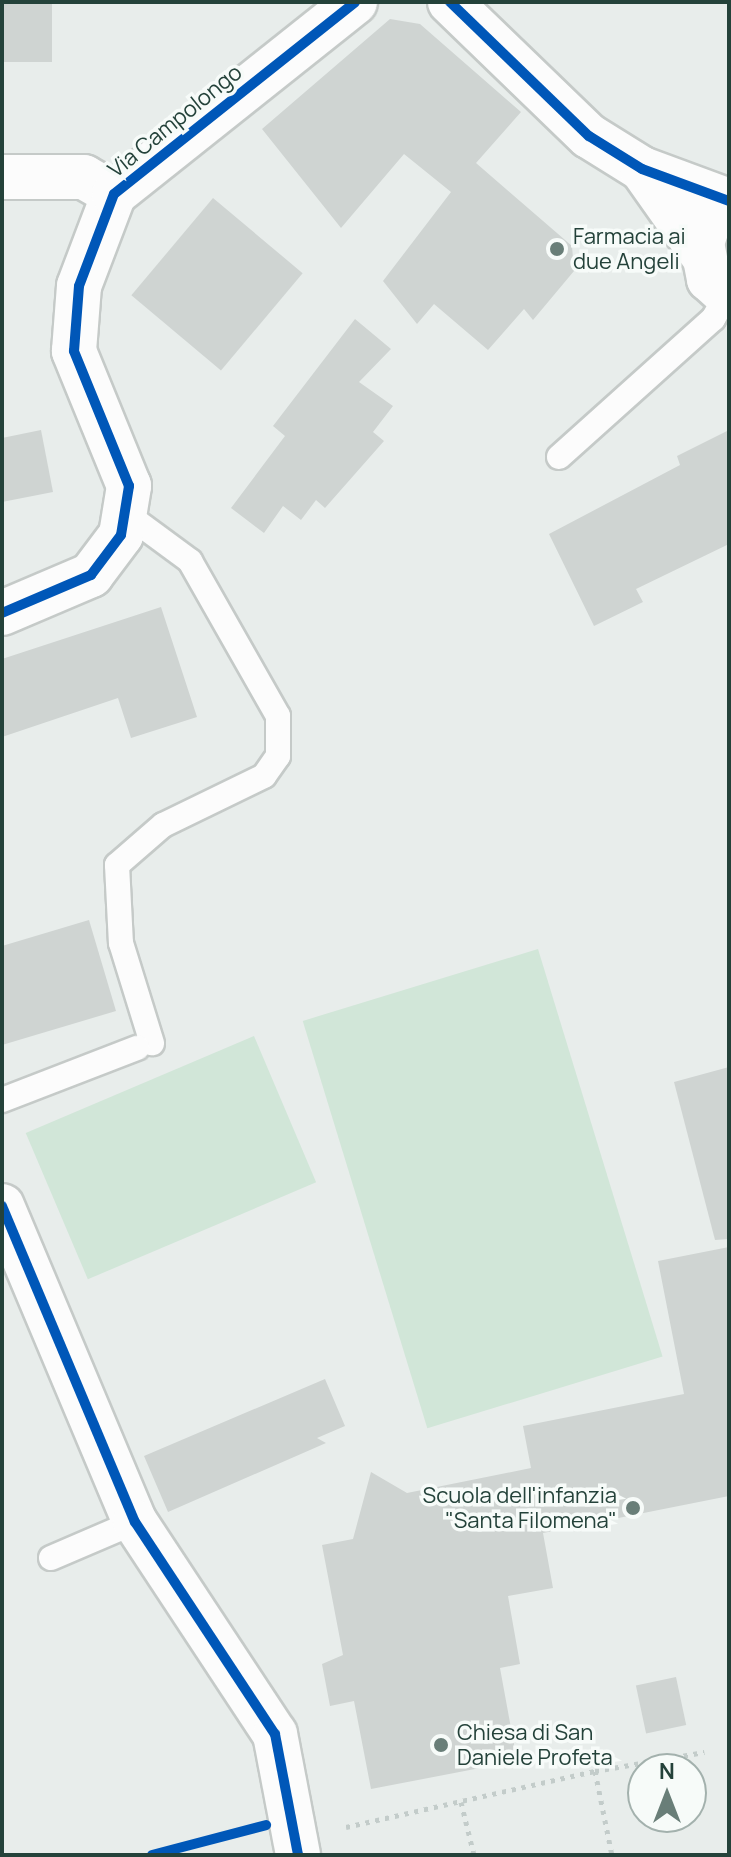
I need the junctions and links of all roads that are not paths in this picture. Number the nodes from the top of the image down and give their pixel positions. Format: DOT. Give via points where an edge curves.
graph roads {
  1 [pos="355,2"];
  2 [pos="450,2"];
  3 [pos="642,169"];
  4 [pos="2,177"];
  5 [pos="114,194"];
  6 [pos="729,203"];
  7 [pos="702,254"];
  8 [pos="728,296"];
  9 [pos="559,457"];
  10 [pos="125,513"];
  11 [pos="2,613"];
  12 [pos="2,1100"];
  13 [pos="2,1206"];
  14 [pos="135,1522"];
  15 [pos="51,1558"];
  16 [pos="298,1855"];
  1 -- 5 [label="street, Via Campolongo"];
  2 -- 3 [label="street" via="589,136"];
  3 -- 6 [label="street"];
  3 -- 7 [label="street"];
  4 -- 5 [label="street, Via Campolongo" via="84,177"];
  5 -- 10 [label="street, Via Campolongo" via="79,286 74,351 129,486"];
  6 -- 7 [label="street" via="708,225"];
  7 -- 8 [label="street" via="709,279"];
  8 -- 9 [label="lane" via="713,319"];
  10 -- 11 [label="street, Via Campolongo" via="121,535 91,575"];
  10 -- 12 [label="lane" via="190,561 278,716 278,756 264,776 163,825 117,865 121,943 145,1046"];
  13 -- 14 [label="street"];
  14 -- 15 [label="lane"];
  14 -- 16 [label="street" via="275,1734"];
}
